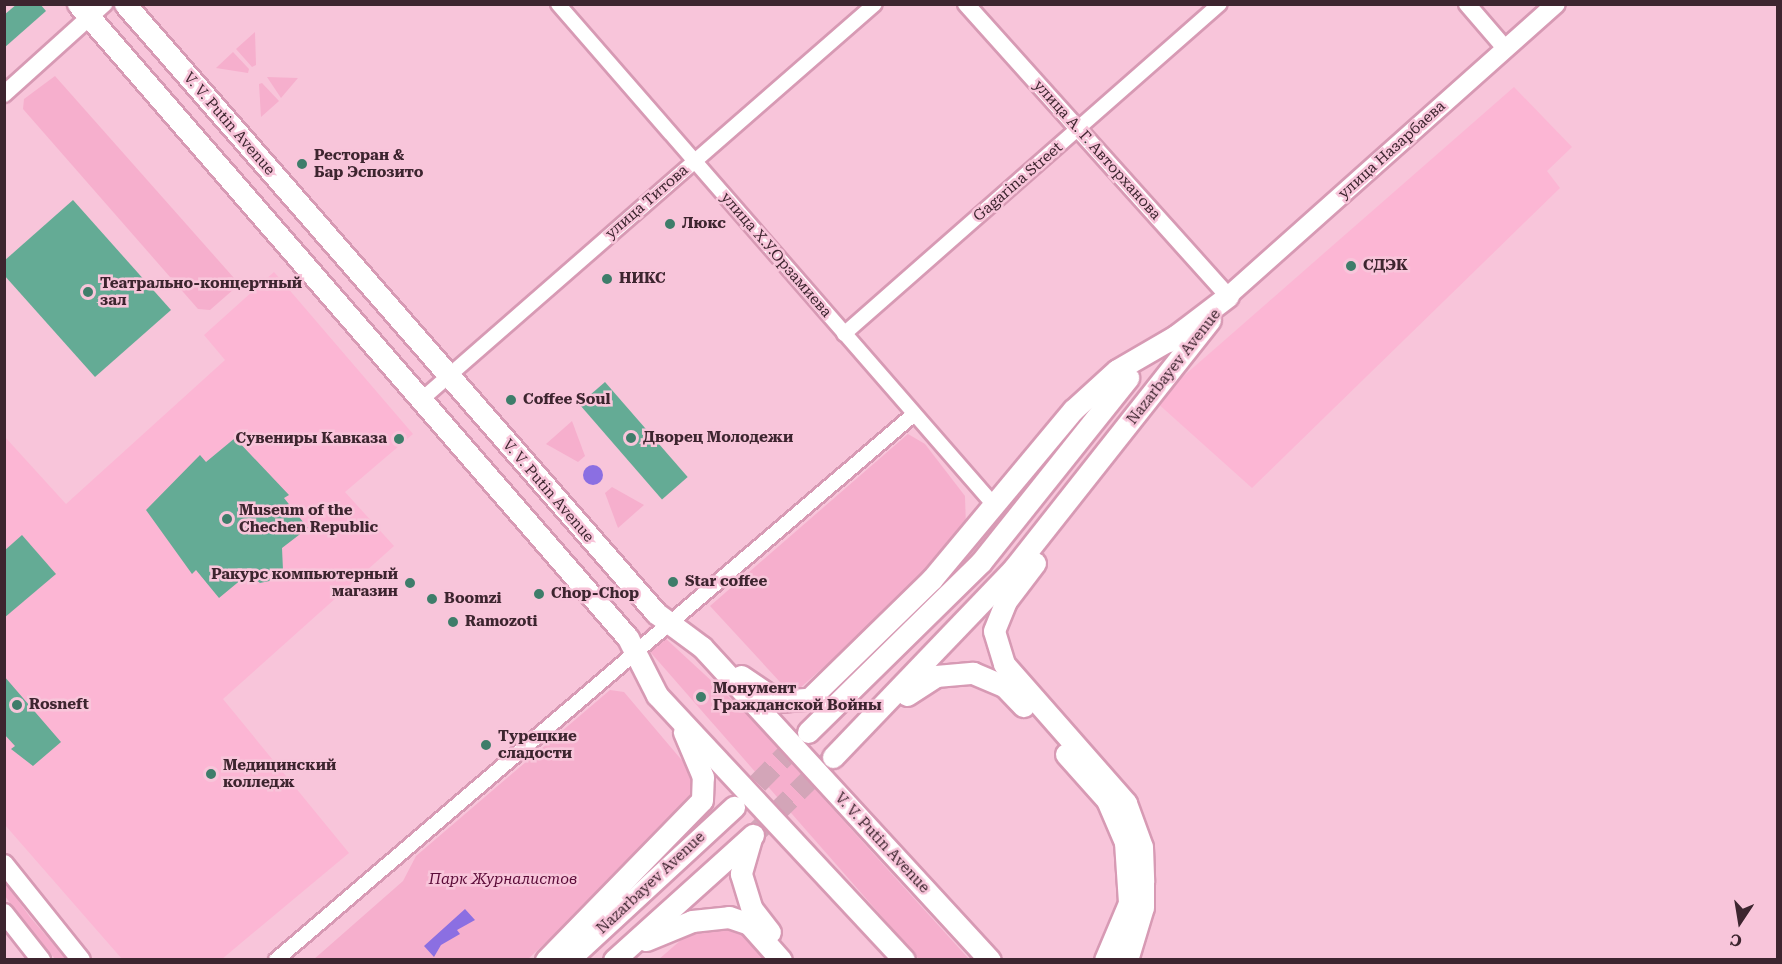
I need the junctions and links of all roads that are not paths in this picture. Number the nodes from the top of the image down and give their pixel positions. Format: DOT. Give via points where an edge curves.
graph roads {
  1 [pos="125,4"];
  2 [pos="558,4"];
  3 [pos="874,4"];
  4 [pos="966,4"];
  5 [pos="1220,4"];
  6 [pos="1467,4"];
  7 [pos="1556,4"];
  8 [pos="91,9"];
  9 [pos="1505,48"];
  10 [pos="4,94"];
  11 [pos="1079,129"];
  12 [pos="695,160"];
  13 [pos="1228,296"];
  14 [pos="844,334"];
  15 [pos="1179,334"];
  16 [pos="448,376"];
  17 [pos="421,400"];
  18 [pos="913,415"];
  19 [pos="1113,448"];
  20 [pos="993,505"];
  21 [pos="670,624"];
  22 [pos="702,647"];
  23 [pos="637,656"];
  24 [pos="676,716"];
  25 [pos="808,732"];
  26 [pos="734,807"];
  27 [pos="4,864"];
  28 [pos="4,914"];
  29 [pos="622,953"];
  30 [pos="41,960"];
  31 [pos="81,960"];
  32 [pos="276,960"];
  33 [pos="546,960"];
  34 [pos="568,960"];
  35 [pos="782,960"];
  36 [pos="795,960"];
  37 [pos="904,960"];
  38 [pos="990,960"];
  39 [pos="1105,960"];
  40 [pos="1127,960"];
  1 -- 16 [label="main road, V. V. Putin Avenue"];
  2 -- 12 [label="street, улица Х.У.Орзамиева"];
  3 -- 12 [label="street, улица Титова"];
  4 -- 11 [label="street, улица А. Г. Авторханова"];
  5 -- 11 [label="street, Gagarina Street"];
  6 -- 9 [label="street"];
  7 -- 9 [label="main road, улица Назарбаева"];
  8 -- 10 [label="street"];
  8 -- 17 [label="main road"];
  9 -- 13 [label="main road, улица Назарбаева"];
  11 -- 13 [label="street, улица А. Г. Авторханова"];
  11 -- 14 [label="street, Gagarina Street"];
  12 -- 14 [label="street, улица Х.У.Орзамиева"];
  12 -- 16 [label="street, улица Титова"];
  13 -- 15 [label="main road, Nazarbayev Avenue"];
  13 -- 19 [label="main road, Nazarbayev Avenue"];
  14 -- 18 [label="street, улица Х.У.Орзамиева"];
  15 -- 20 [label="main road" via="1097,388"];
  15 -- 25 [label="main road, Nazarbayev Avenue" via="1106,400 981,562"];
  16 -- 17 [label="street, улица Титова"];
  16 -- 21 [label="main road, V. V. Putin Avenue"];
  17 -- 23 [label="main road" via="628,638"];
  18 -- 20 [label="street, улица Х.У.Орзамиева"];
  18 -- 21 [label="street"];
  19 -- 39 [label="main road, Nazarbayev Avenue" via="959,629 833,757 936,676 973,673 1004,686 1107,800 1125,842 1130,903"];
  19 -- 40 [label="main road" via="1059,534 1006,601 994,631 1004,664 1126,803 1142,847 1143,882 1143,907"];
  20 -- 22 [label="main road" via="932,579 809,699 778,701"];
  21 -- 22 [label="main road, V. V. Putin Avenue"];
  21 -- 23 [label="street"];
  22 -- 38 [label="main road, V. V. Putin Avenue"];
  23 -- 24 [label="main road" via="657,695"];
  23 -- 32 [label="street"];
  24 -- 33 [label="main road" via="703,777 702,800"];
  24 -- 37 [label="main road"];
  26 -- 34 [label="main road, Nazarbayev Avenue"];
  27 -- 31 [label="main road"];
  28 -- 30 [label="main road"];
  29 -- 35 [label="main road" via="692,921 729,917 749,924"];
  29 -- 36 [label="main road" via="753,835 741,874 752,909"];
}
